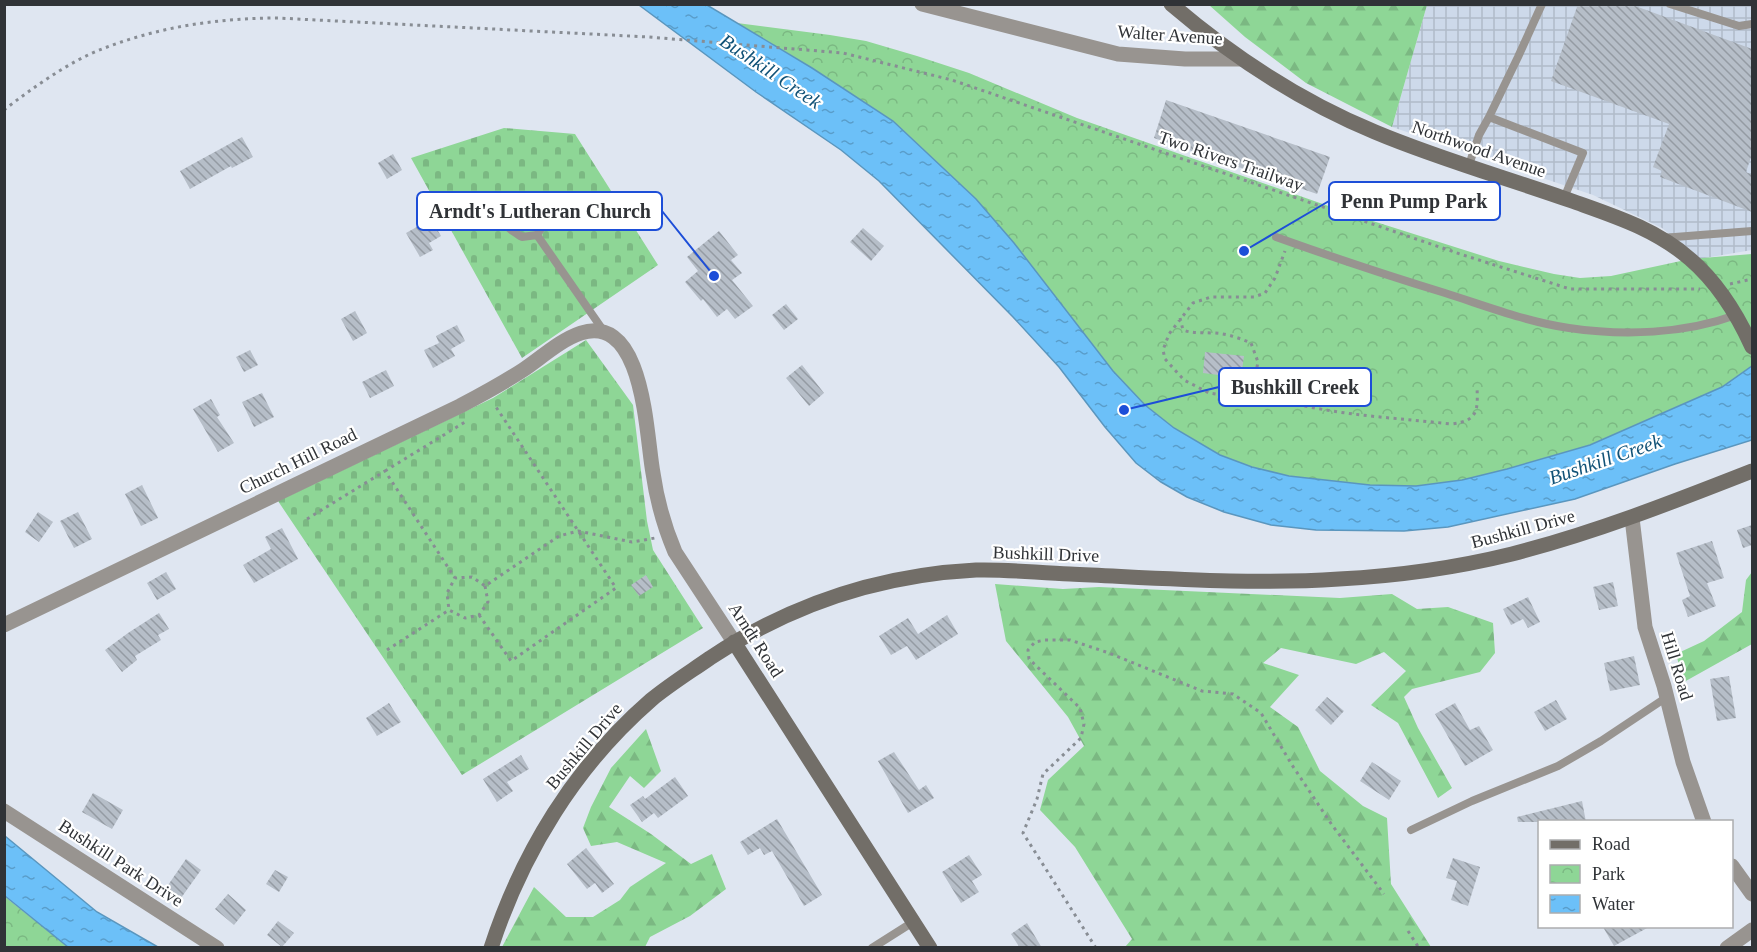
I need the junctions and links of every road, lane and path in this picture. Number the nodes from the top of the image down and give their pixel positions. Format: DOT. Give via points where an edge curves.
graph roads {
  1 [pos="922,4"];
  2 [pos="1171,4"];
  3 [pos="1542,4"];
  4 [pos="1670,4"];
  5 [pos="1752,24"];
  6 [pos="1240,59"];
  7 [pos="4,110"];
  8 [pos="1489,117"];
  9 [pos="1469,165"];
  10 [pos="1564,198"];
  11 [pos="1752,231"];
  12 [pos="537,235"];
  13 [pos="1276,237"];
  14 [pos="1661,238"];
  15 [pos="1286,241"];
  16 [pos="1752,279"];
  17 [pos="1738,282"];
  18 [pos="1693,290"];
  19 [pos="1736,315"];
  20 [pos="1180,318"];
  21 [pos="605,334"];
  22 [pos="1752,347"];
  23 [pos="1477,387"];
  24 [pos="1247,389"];
  25 [pos="485,410"];
  26 [pos="465,422"];
  27 [pos="385,471"];
  28 [pos="1752,471"];
  29 [pos="1632,518"];
  30 [pos="307,519"];
  31 [pos="578,531"];
  32 [pos="668,536"];
  33 [pos="455,578"];
  34 [pos="485,586"];
  35 [pos="449,610"];
  36 [pos="480,615"];
  37 [pos="4,625"];
  38 [pos="734,642"];
  39 [pos="387,650"];
  40 [pos="1667,697"];
  41 [pos="4,811"];
  42 [pos="1703,820"];
  43 [pos="1411,830"];
  44 [pos="1733,869"];
  45 [pos="1384,894"];
  46 [pos="1752,894"];
  47 [pos="913,922"];
  48 [pos="1752,930"];
  49 [pos="1408,931"];
  50 [pos="216,948"];
  51 [pos="491,948"];
  52 [pos="872,948"];
  53 [pos="930,948"];
  54 [pos="1096,948"];
  55 [pos="1419,948"];
  56 [pos="1726,948"];
  1 -- 6 [label="street, Walter Avenue" via="1118,54"];
  2 -- 6 [label="main road, Northwood Avenue"];
  3 -- 8 [label="lane"];
  4 -- 5 [label="lane" via="1739,26"];
  6 -- 9 [label="main road, Northwood Avenue" via="1340,117"];
  7 -- 18 [label="path, Two Rivers Trailway" via="100,50 151,33 241,18 649,37 843,53 952,81 1570,289"];
  8 -- 9 [label="lane"];
  8 -- 10 [label="lane" via="1583,153"];
  9 -- 10 [label="main road, Northwood Avenue"];
  10 -- 14 [label="main road, Northwood Avenue" via="1640,226"];
  11 -- 14 [label="lane"];
  12 -- 12 [label="lane" via="546,214 541,203 530,196 518,198 509,205 505,218 511,230 522,237"];
  12 -- 21 [label="lane"];
  13 -- 15 [label="lane"];
  14 -- 19 [label="main road, Northwood Avenue" via="1704,273"];
  15 -- 19 [label="lane" via="1514,315 1568,328 1620,332 1682,329"];
  15 -- 20 [label="path" via="1284,258 1265,293 1254,297 1211,297 1193,303"];
  16 -- 17 [label="path"];
  19 -- 22 [label="main road, Northwood Avenue"];
  20 -- 24 [label="path" via="1183,330 1193,334 1220,334 1251,344 1258,362"];
  20 -- 24 [label="path" via="1163,350 1165,359 1184,380 1209,393 1228,396"];
  21 -- 32 [label="street, Arndt Road" via="628,355 638,380 657,495"];
  21 -- 37 [label="street, Church Hill Road" via="590,331 570,338 460,406"];
  23 -- 24 [label="path" via="1478,407 1471,418 1451,424 1317,409 1277,401"];
  25 -- 31 [label="path" via="495,404"];
  26 -- 27 [label="path"];
  27 -- 30 [label="path"];
  27 -- 33 [label="path"];
  28 -- 29 [label="main road, Bushkill Drive"];
  29 -- 38 [label="main road, Bushkill Drive" via="1511,554 1433,570 1336,580 1249,581 977,570 932,575 830,597"];
  29 -- 40 [label="street, Hill Road" via="1645,627"];
  31 -- 32 [label="path" via="632,542"];
  31 -- 34 [label="path" via="559,536"];
  31 -- 36 [label="path" via="616,588 511,661"];
  32 -- 38 [label="street, Arndt Road"];
  33 -- 34 [label="path" via="472,577"];
  33 -- 35 [label="path" via="447,593"];
  34 -- 36 [label="path" via="488,602"];
  35 -- 36 [label="path" via="465,618"];
  35 -- 39 [label="path"];
  38 -- 47 [label="main road, Arndt Road"];
  38 -- 51 [label="main road, Bushkill Drive" via="654,698 590,765 543,830 517,880"];
  40 -- 42 [label="street, Hill Road" via="1683,762"];
  40 -- 43 [label="lane" via="1558,766"];
  41 -- 50 [label="street, Bushkill Park Drive"];
  44 -- 46 [label="street"];
  45 -- 54 [label="path" via="1326,817 1261,713 1233,694 1202,691 1070,640 1045,640 1035,642 1028,650 1029,659 1080,708 1084,724 1081,738 1043,774 1023,833"];
  47 -- 52 [label="lane"];
  47 -- 53 [label="main road, Arndt Road"];
  48 -- 56 [label="street"];
  49 -- 55 [label="path"];
}
